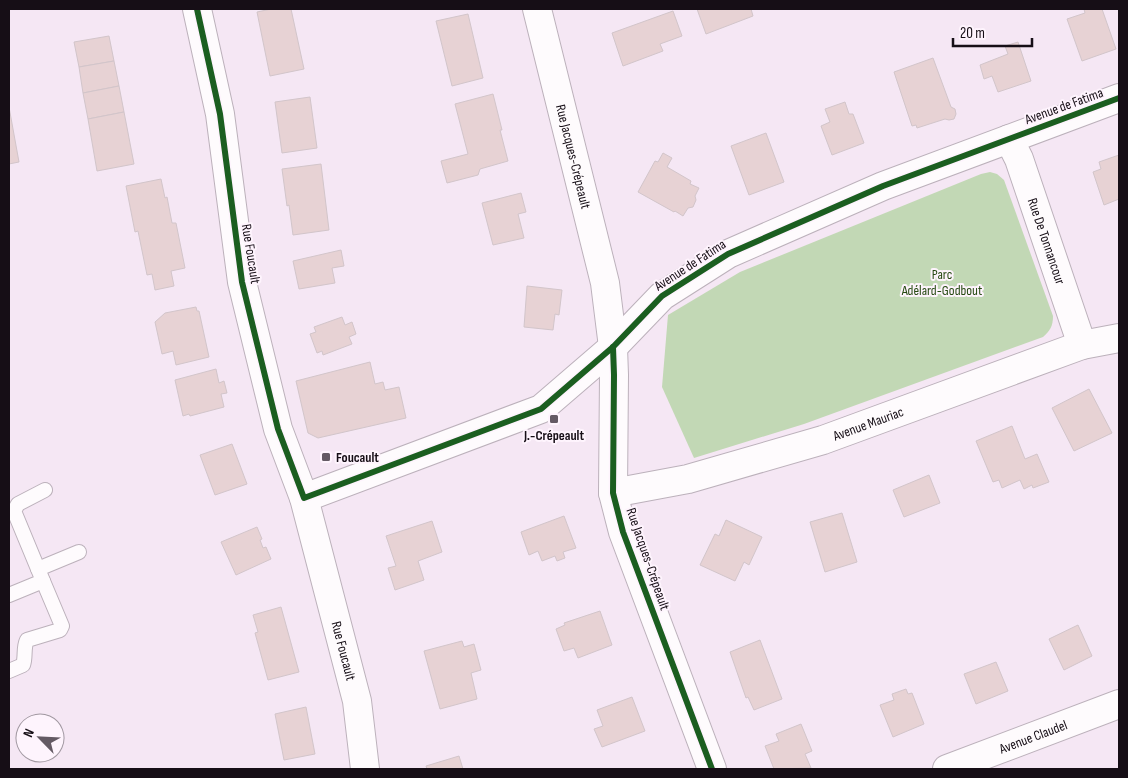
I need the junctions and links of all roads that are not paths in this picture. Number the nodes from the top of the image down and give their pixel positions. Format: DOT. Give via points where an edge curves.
graph roads {
  1 [pos="197,9"];
  2 [pos="537,9"];
  3 [pos="1119,98"];
  4 [pos="1009,139"];
  5 [pos="1119,338"];
  6 [pos="1082,344"];
  7 [pos="613,347"];
  8 [pos="45,490"];
  9 [pos="613,493"];
  10 [pos="304,498"];
  11 [pos="79,552"];
  12 [pos="41,575"];
  13 [pos="9,595"];
  14 [pos="9,671"];
  15 [pos="1119,704"];
  16 [pos="365,769"];
  17 [pos="712,769"];
  18 [pos="947,769"];
  1 -- 10 [label="street, Rue Foucault" via="220,114 242,282 278,429"];
  2 -- 7 [label="street, Rue Jacques-Crépeault" via="604,283"];
  3 -- 4 [label="street, Avenue de Fatima"];
  4 -- 6 [label="street, Rue De Tonnancour"];
  4 -- 7 [label="street, Avenue de Fatima" via="883,186 728,254 662,296"];
  5 -- 6 [label="street, Avenue Mauriac"];
  6 -- 9 [label="street, Avenue Mauriac" via="823,440 688,479"];
  7 -- 9 [label="street, Rue Jacques-Crépeault"];
  7 -- 10 [label="street, Avenue de Fatima" via="541,408"];
  8 -- 12 [label="lane" via="18,504 14,511"];
  9 -- 17 [label="street, Rue Jacques-Crépeault" via="624,532"];
  10 -- 16 [label="street, Rue Foucault" via="357,701"];
  11 -- 12 [label="lane"];
  12 -- 13 [label="lane"];
  12 -- 14 [label="lane" via="62,626 60,630 27,640 23,665"];
  15 -- 18 [label="street, Avenue Claudel"];
}
